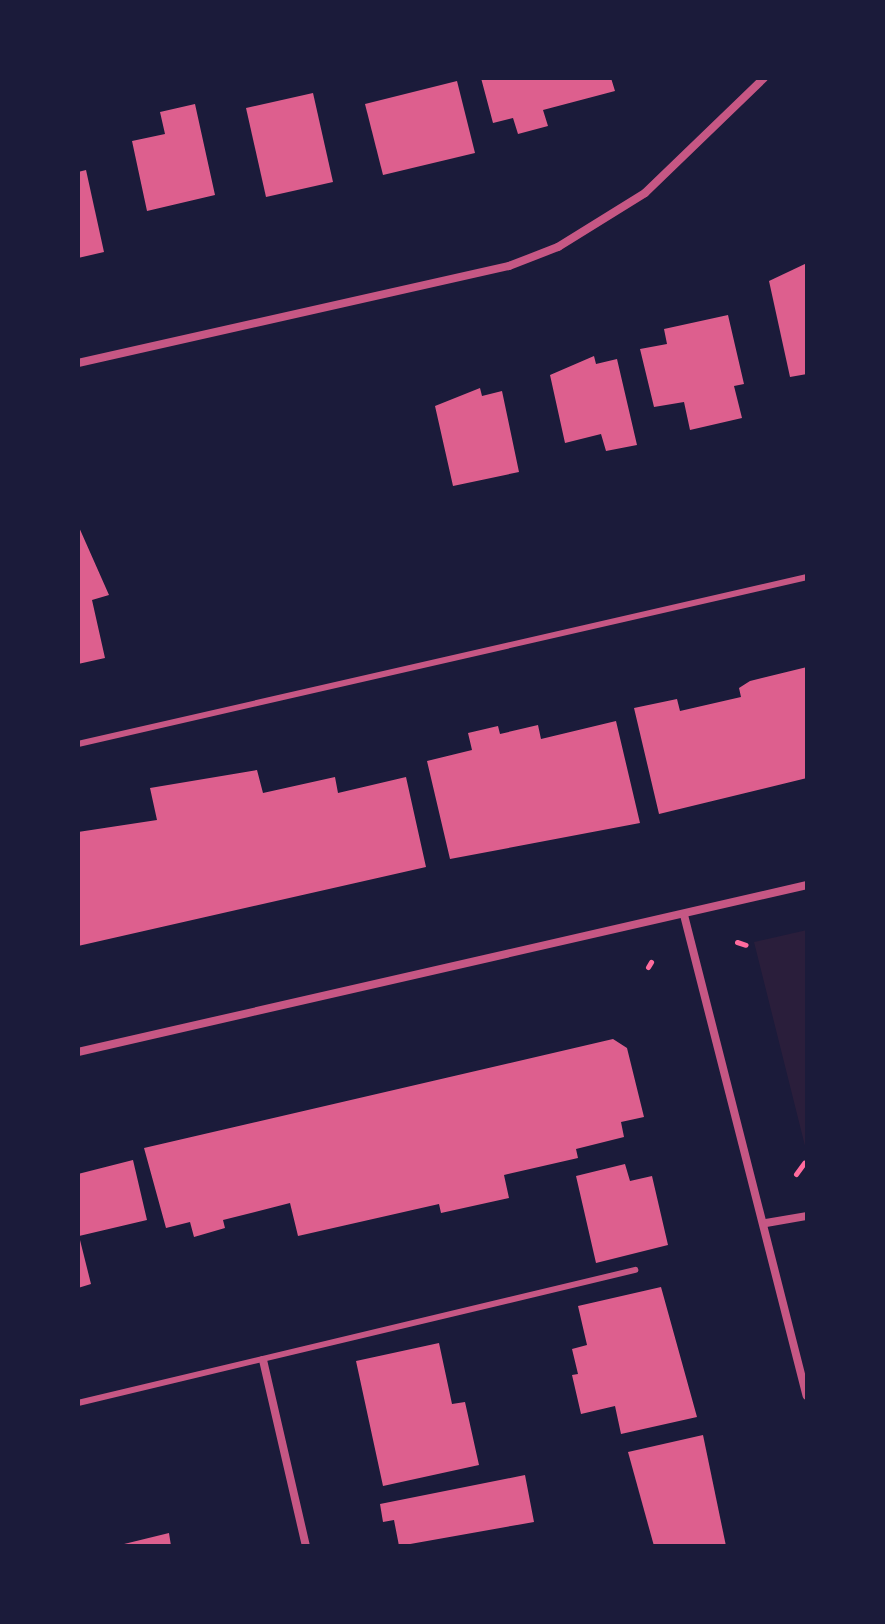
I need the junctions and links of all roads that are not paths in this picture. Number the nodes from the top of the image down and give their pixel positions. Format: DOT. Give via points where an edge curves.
graph roads {
  1 [pos="764,78"];
  2 [pos="78,363"];
  3 [pos="807,577"];
  4 [pos="78,744"];
  5 [pos="807,885"];
  6 [pos="684,915"];
  7 [pos="78,1052"];
  8 [pos="807,1216"];
  9 [pos="766,1223"];
  10 [pos="635,1270"];
  11 [pos="263,1360"];
  12 [pos="807,1396"];
  13 [pos="78,1403"];
  14 [pos="306,1546"];
  1 -- 2 [label="street" via="645,193 558,247 509,266"];
  3 -- 4 [label="lane"];
  5 -- 6 [label="street"];
  6 -- 7 [label="street"];
  6 -- 9 [label="street"];
  8 -- 9 [label="street"];
  9 -- 12 [label="street"];
  10 -- 11 [label="lane"];
  11 -- 13 [label="lane"];
  11 -- 14 [label="street"];
}
